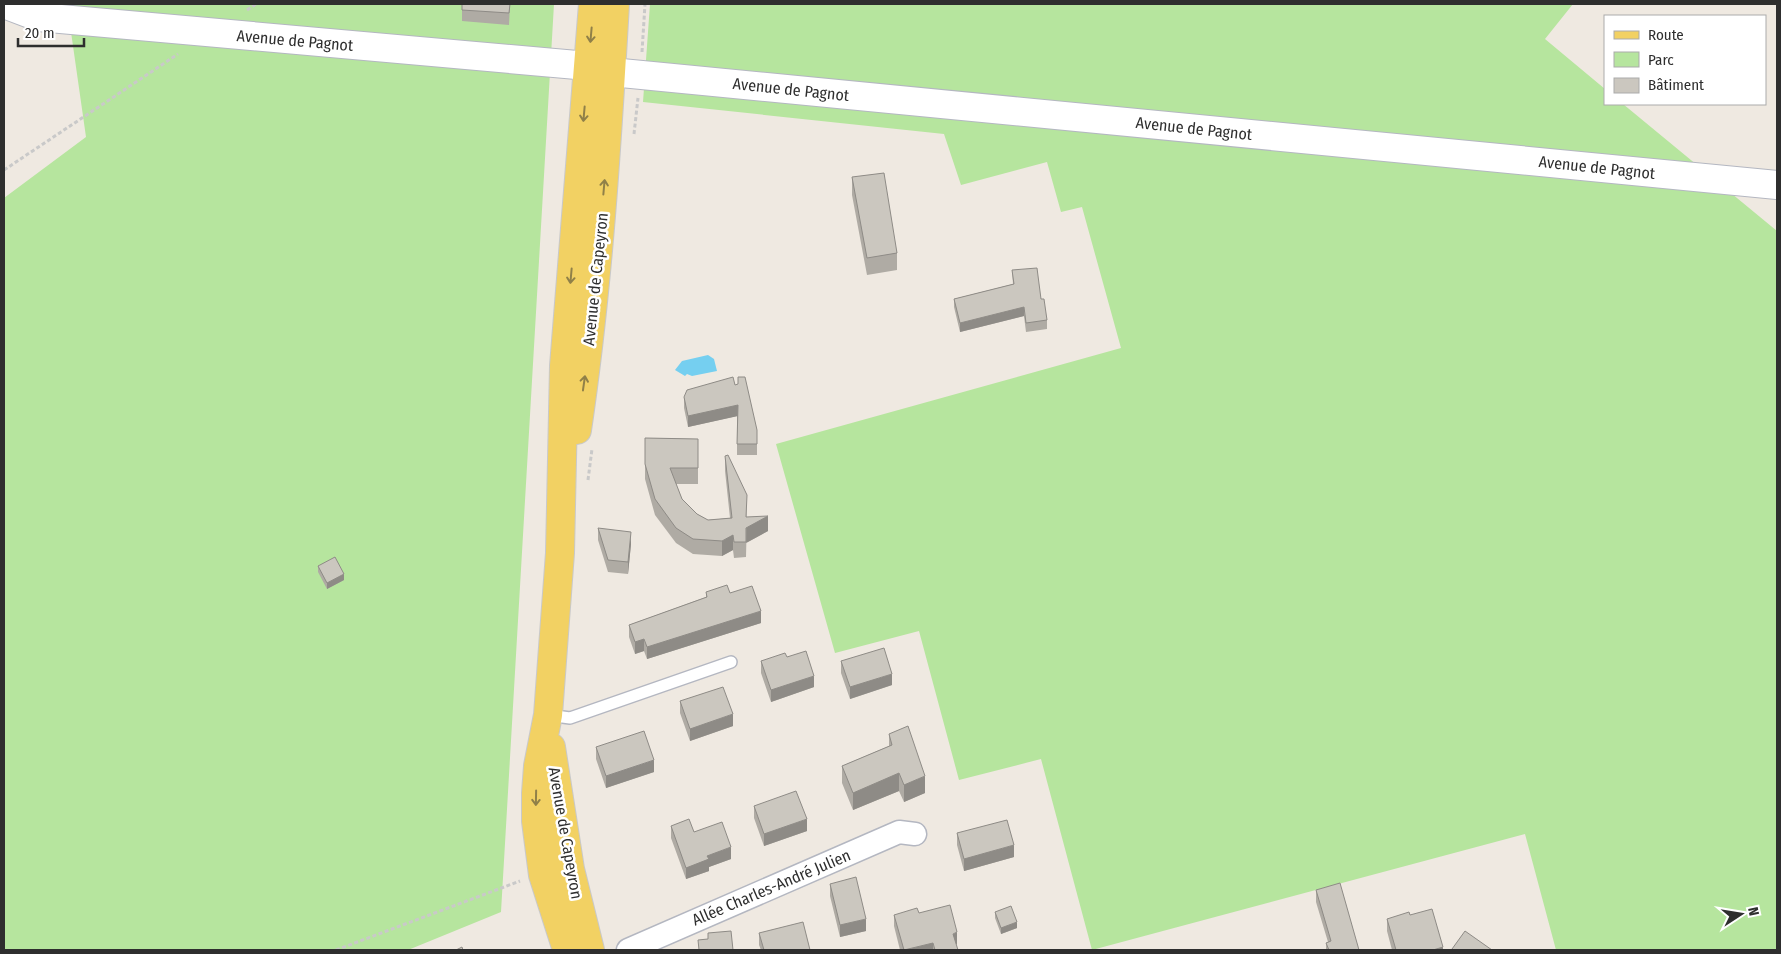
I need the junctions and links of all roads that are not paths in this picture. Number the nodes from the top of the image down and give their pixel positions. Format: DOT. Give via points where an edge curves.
graph roads {
  1 [pos="4,4"];
  2 [pos="593,4"];
  3 [pos="615,4"];
  4 [pos="600,69"];
  5 [pos="1777,185"];
  6 [pos="731,662"];
  7 [pos="548,715"];
  8 [pos="915,834"];
  9 [pos="567,950"];
  10 [pos="590,950"];
  11 [pos="628,950"];
  1 -- 4 [label="street, Avenue de Pagnot" via="38,17"];
  2 -- 4 [label="main road, Avenue de Capeyron, one-way"];
  3 -- 4 [label="main road, Avenue de Capeyron"];
  4 -- 5 [label="street, Avenue de Pagnot"];
  4 -- 7 [label="main road, Avenue de Capeyron" via="604,188 586,370 560,553"];
  6 -- 7 [label="lane" via="570,718"];
  7 -- 9 [label="main road, Avenue de Capeyron, one-way" via="539,758 537,830 544,875"];
  7 -- 10 [label="main road, Avenue de Capeyron" via="560,818"];
  8 -- 11 [label="street, Allée Charles-André Julien" via="899,832"];
}
